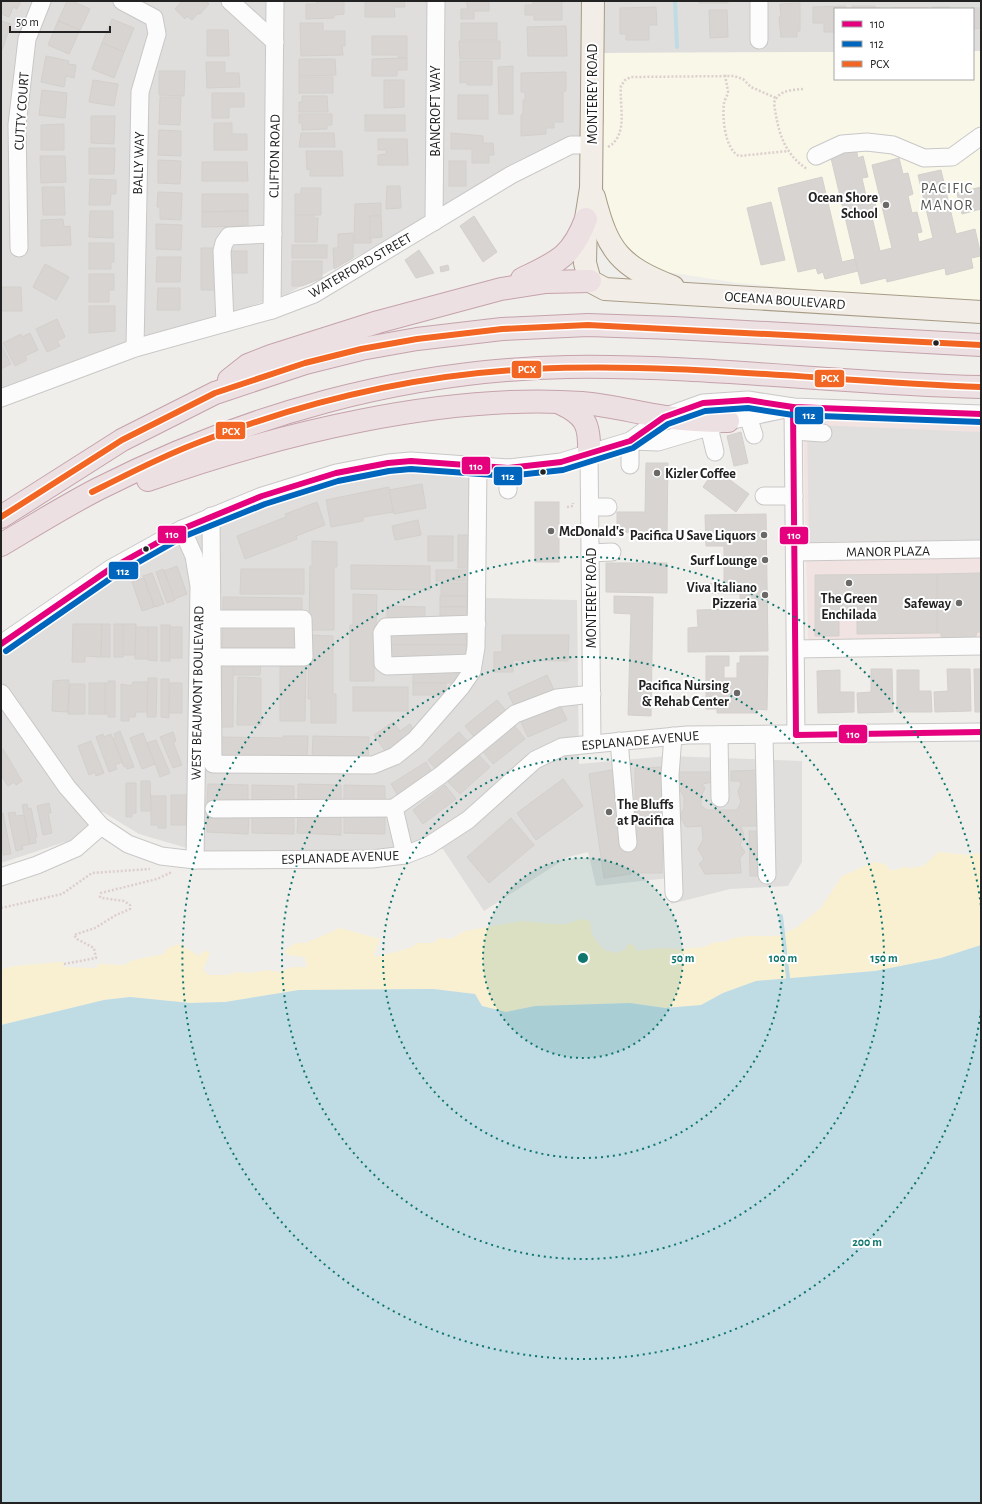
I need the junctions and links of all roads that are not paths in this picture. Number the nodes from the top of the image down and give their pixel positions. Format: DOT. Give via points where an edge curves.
graph roads {
  1 [pos="42,1"];
  2 [pos="122,1"];
  3 [pos="230,1"];
  4 [pos="275,1"];
  5 [pos="436,1"];
  6 [pos="592,1"];
  7 [pos="759,1"];
  8 [pos="759,40"];
  9 [pos="275,42"];
  10 [pos="981,136"];
  11 [pos="591,150"];
  12 [pos="812,163"];
  13 [pos="591,188"];
  14 [pos="586,219"];
  15 [pos="434,222"];
  16 [pos="273,234"];
  17 [pos="19,248"];
  18 [pos="590,281"];
  19 [pos="502,289"];
  20 [pos="691,294"];
  21 [pos="272,310"];
  22 [pos="981,312"];
  23 [pos="225,323"];
  24 [pos="981,345"];
  25 [pos="135,348"];
  26 [pos="981,387"];
  27 [pos="215,393"];
  28 [pos="1,398"];
  29 [pos="558,402"];
  30 [pos="794,408"];
  31 [pos="981,414"];
  32 [pos="664,417"];
  33 [pos="728,421"];
  34 [pos="794,431"];
  35 [pos="823,433"];
  36 [pos="754,435"];
  37 [pos="630,441"];
  38 [pos="716,452"];
  39 [pos="589,453"];
  40 [pos="630,465"];
  41 [pos="478,466"];
  42 [pos="508,468"];
  43 [pos="508,490"];
  44 [pos="764,496"];
  45 [pos="794,496"];
  46 [pos="590,507"];
  47 [pos="608,507"];
  48 [pos="211,516"];
  49 [pos="1,517"];
  50 [pos="45,518"];
  51 [pos="182,529"];
  52 [pos="1,545"];
  53 [pos="981,549"];
  54 [pos="612,552"];
  55 [pos="795,552"];
  56 [pos="590,553"];
  57 [pos="212,619"];
  58 [pos="477,624"];
  59 [pos="1,644"];
  60 [pos="981,646"];
  61 [pos="796,649"];
  62 [pos="212,657"];
  63 [pos="473,663"];
  64 [pos="1,693"];
  65 [pos="592,694"];
  66 [pos="981,732"];
  67 [pos="719,735"];
  68 [pos="764,735"];
  69 [pos="796,735"];
  70 [pos="673,736"];
  71 [pos="619,741"];
  72 [pos="592,743"];
  73 [pos="720,798"];
  74 [pos="394,808"];
  75 [pos="214,809"];
  76 [pos="101,826"];
  77 [pos="628,843"];
  78 [pos="405,855"];
  79 [pos="195,860"];
  80 [pos="767,875"];
  81 [pos="1,877"];
  82 [pos="674,893"];
  1 -- 17 [label="street, CUTTY COURT" via="28,39 17,125"];
  2 -- 25 [label="street, BALLY WAY" via="154,18 157,34 140,92"];
  3 -- 9 [label="street"];
  4 -- 9 [label="street, CLIFTON ROAD"];
  5 -- 15 [label="street, BANCROFT WAY"];
  6 -- 11 [label="main road, MONTEREY ROAD"];
  7 -- 8 [label="street"];
  9 -- 16 [label="street, CLIFTON ROAD"];
  10 -- 12 [label="street" via="952,157 924,158 893,145 867,142 842,144"];
  11 -- 13 [label="main road, MONTEREY ROAD"];
  11 -- 15 [label="street, WATERFORD STREET" via="571,145 510,175"];
  13 -- 14 [label="main road, MONTEREY ROAD"];
  13 -- 20 [label="main road, MONTEREY ROAD" via="600,223 610,245 628,265 646,277"];
  14 -- 18 [label="main road, MONTEREY ROAD" via="585,263"];
  14 -- 19 [label="highway" via="571,250 556,263"];
  15 -- 21 [label="street, WATERFORD STREET" via="314,294"];
  16 -- 21 [label="street, CLIFTON ROAD"];
  16 -- 23 [label="street" via="229,236 224,243 222,251"];
  18 -- 19 [label="highway" via="546,282"];
  18 -- 20 [label="main road, OCEANA BOULEVARD" via="605,289"];
  19 -- 27 [label="highway" via="378,322 272,356 248,365"];
  20 -- 22 [label="main road, OCEANA BOULEVARD"];
  21 -- 23 [label="street, WATERFORD STREET"];
  23 -- 25 [label="street, WATERFORD STREET"];
  24 -- 27 [label="highway" via="624,325 530,327 445,335 361,349 277,371"];
  25 -- 28 [label="street, WATERFORD STREET"];
  26 -- 50 [label="highway" via="596,367 525,369 431,380 340,397 228,432 122,477"];
  27 -- 49 [label="highway" via="122,440"];
  29 -- 32 [label="highway" via="611,406"];
  29 -- 39 [label="highway" via="585,420"];
  29 -- 50 [label="highway" via="473,405 325,429 205,460"];
  30 -- 31 [label="street"];
  30 -- 32 [label="street" via="748,400 702,403"];
  30 -- 33 [label="street"];
  30 -- 34 [label="street"];
  32 -- 33 [label="highway"];
  32 -- 37 [label="street"];
  33 -- 36 [label="street"];
  33 -- 37 [label="street" via="658,442"];
  33 -- 38 [label="street"];
  34 -- 35 [label="street"];
  34 -- 45 [label="street"];
  37 -- 39 [label="street"];
  37 -- 40 [label="street"];
  39 -- 42 [label="street" via="561,462"];
  39 -- 46 [label="street, MONTEREY ROAD"];
  41 -- 42 [label="street"];
  41 -- 48 [label="street" via="411,461 366,467 262,496"];
  41 -- 58 [label="street"];
  42 -- 43 [label="street"];
  44 -- 45 [label="street"];
  45 -- 55 [label="street"];
  46 -- 47 [label="street"];
  46 -- 56 [label="street, MONTEREY ROAD"];
  48 -- 51 [label="street"];
  48 -- 57 [label="street"];
  50 -- 52 [label="highway"];
  51 -- 59 [label="street" via="110,569"];
  51 -- 79 [label="street, WEST BEAUMONT BOULEVARD" via="194,556 199,586"];
  53 -- 55 [label="street, MANOR PLAZA" via="957,544 857,544 824,545"];
  54 -- 56 [label="street"];
  55 -- 61 [label="street"];
  56 -- 65 [label="street, MONTEREY ROAD"];
  57 -- 62 [label="street"];
  57 -- 62 [label="street" via="303,619 304,657"];
  58 -- 63 [label="street"];
  58 -- 63 [label="street" via="386,627 382,633 383,663 387,666"];
  60 -- 61 [label="street"];
  61 -- 69 [label="street"];
  62 -- 63 [label="street" via="213,764 373,765 395,756 416,740 461,687 472,671"];
  64 -- 76 [label="street, ESPLANADE AVENUE" via="67,787"];
  65 -- 72 [label="street, MONTEREY ROAD"];
  65 -- 74 [label="street" via="557,698 515,714 441,775"];
  66 -- 69 [label="street, ESPLANADE AVENUE"];
  67 -- 68 [label="street, ESPLANADE AVENUE"];
  67 -- 70 [label="street, ESPLANADE AVENUE"];
  67 -- 73 [label="street"];
  68 -- 69 [label="street, ESPLANADE AVENUE"];
  68 -- 80 [label="street"];
  70 -- 71 [label="street, ESPLANADE AVENUE"];
  70 -- 82 [label="street" via="670,775"];
  71 -- 72 [label="street, ESPLANADE AVENUE"];
  71 -- 77 [label="street"];
  72 -- 78 [label="street, ESPLANADE AVENUE" via="562,748 535,760 468,820 428,846"];
  74 -- 75 [label="street"];
  74 -- 78 [label="street"];
  76 -- 79 [label="street, ESPLANADE AVENUE" via="128,844 161,856"];
  76 -- 81 [label="street" via="76,848"];
  78 -- 79 [label="street, ESPLANADE AVENUE" via="372,858"];
}
